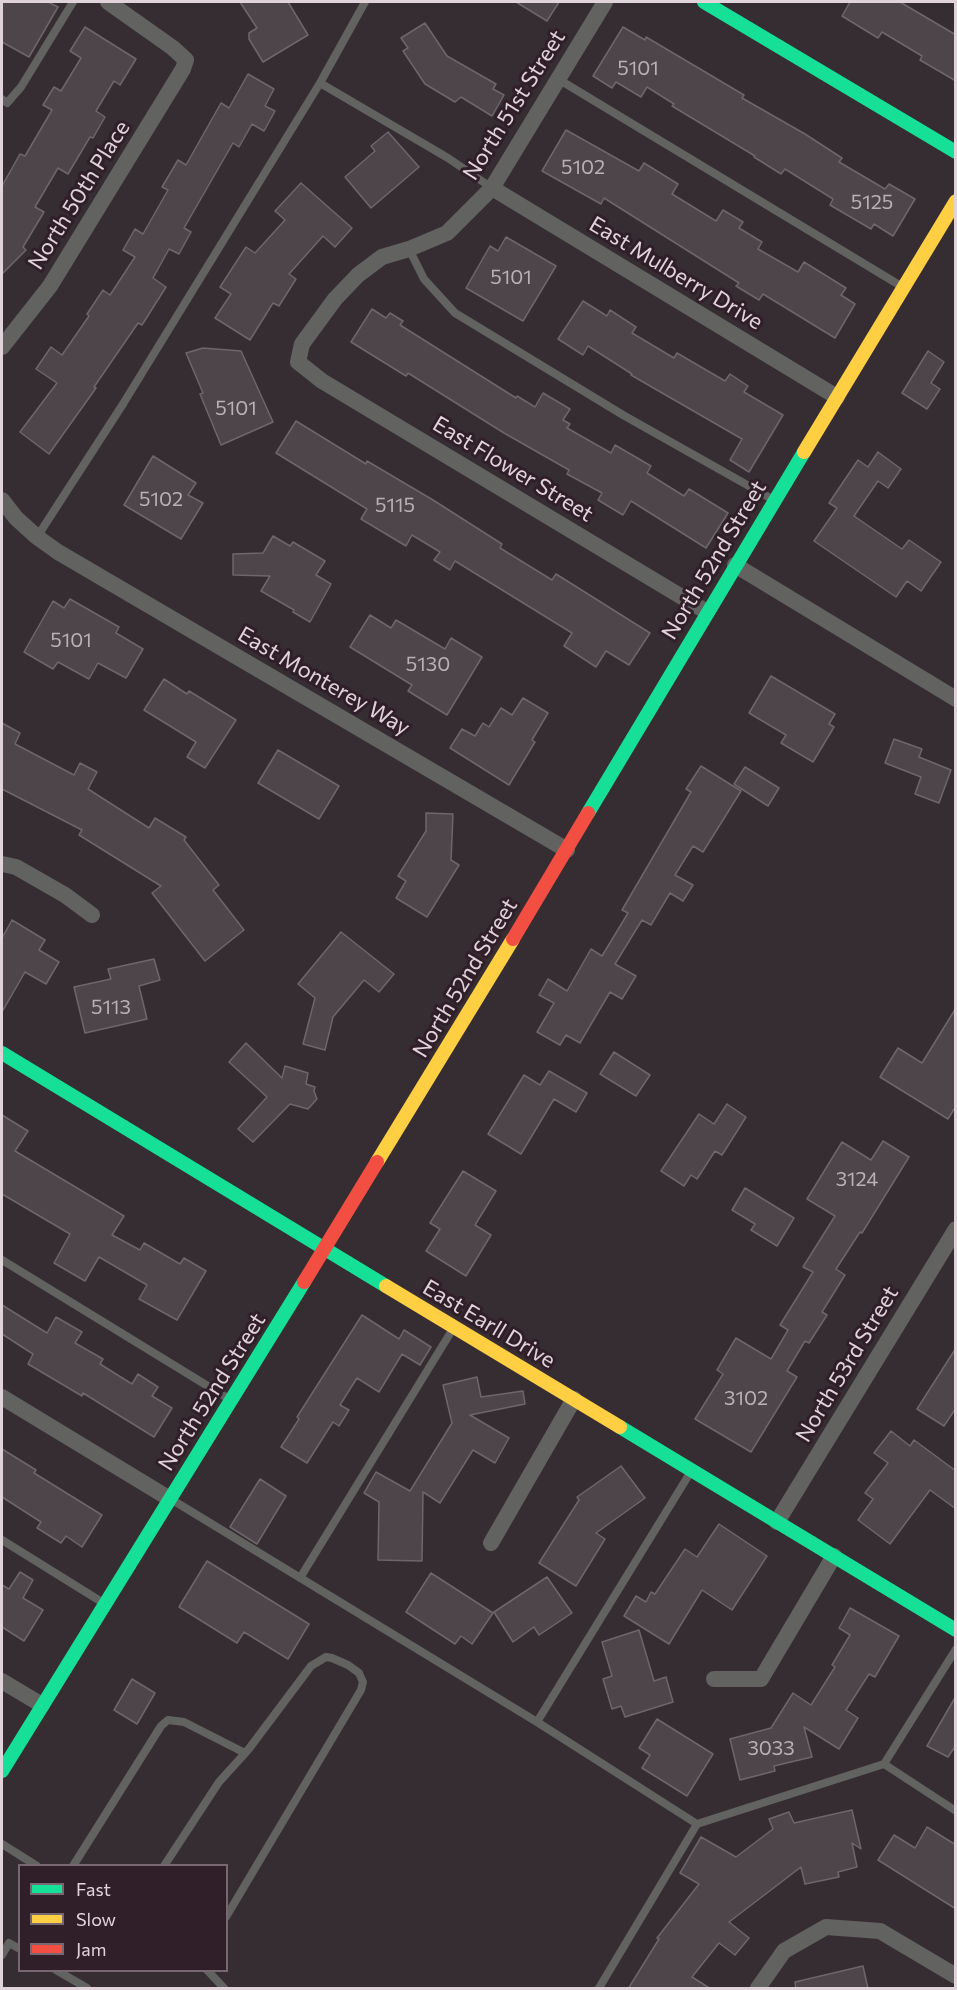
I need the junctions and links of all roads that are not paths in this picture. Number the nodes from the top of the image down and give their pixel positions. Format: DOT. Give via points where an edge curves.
graph roads {
  1 [pos="73,2"];
  2 [pos="109,2"];
  3 [pos="365,2"];
  4 [pos="605,2"];
  5 [pos="710,3"];
  6 [pos="558,79"];
  7 [pos="320,83"];
  8 [pos="2,99"];
  9 [pos="956,152"];
  10 [pos="492,188"];
  11 [pos="956,201"];
  12 [pos="409,249"];
  13 [pos="903,287"];
  14 [pos="2,347"];
  15 [pos="298,362"];
  16 [pos="837,397"];
  17 [pos="2,500"];
  18 [pos="774,501"];
  19 [pos="36,537"];
  20 [pos="735,565"];
  21 [pos="706,612"];
  22 [pos="956,699"];
  23 [pos="567,850"];
  24 [pos="2,863"];
  25 [pos="92,915"];
  26 [pos="2,1053"];
  27 [pos="956,1229"];
  28 [pos="325,1248"];
  29 [pos="2,1260"];
  30 [pos="454,1327"];
  31 [pos="2,1397"];
  32 [pos="574,1400"];
  33 [pos="232,1401"];
  34 [pos="691,1470"];
  35 [pos="170,1499"];
  36 [pos="777,1522"];
  37 [pos="2,1540"];
  38 [pos="491,1543"];
  39 [pos="834,1556"];
  40 [pos="300,1578"];
  41 [pos="105,1604"];
  42 [pos="956,1630"];
  43 [pos="956,1648"];
  44 [pos="714,1680"];
  45 [pos="2,1681"];
  46 [pos="42,1705"];
  47 [pos="537,1722"];
  48 [pos="245,1753"];
  49 [pos="884,1764"];
  50 [pos="2,1771"];
  51 [pos="956,1811"];
  52 [pos="697,1824"];
  53 [pos="2,1844"];
  54 [pos="34,1864"];
  55 [pos="74,1864"];
  56 [pos="165,1864"];
  57 [pos="228,1914"];
  58 [pos="18,1948"];
  59 [pos="2,1955"];
  60 [pos="58,1972"];
  61 [pos="208,1972"];
  62 [pos="956,1976"];
  63 [pos="87,1989"];
  64 [pos="224,1989"];
  65 [pos="599,1989"];
  66 [pos="758,1989"];
  1 -- 8 [label="lane" via="21,87 7,104"];
  2 -- 14 [label="street, North 50th Place" via="186,60 50,286"];
  3 -- 7 [label="lane"];
  4 -- 6 [label="street, North 51st Street"];
  5 -- 9 [label="street"];
  6 -- 10 [label="street, North 51st Street"];
  6 -- 13 [label="lane"];
  7 -- 10 [label="lane"];
  7 -- 19 [label="lane" via="123,404"];
  10 -- 12 [label="street, North 51st Street" via="447,233"];
  10 -- 16 [label="street, East Mulberry Drive"];
  11 -- 13 [label="street, North 52nd Street"];
  12 -- 15 [label="street, North 51st Street" via="382,256 358,275 302,344"];
  12 -- 18 [label="lane" via="424,279 455,313 622,415"];
  13 -- 16 [label="street, North 52nd Street"];
  15 -- 21 [label="street, East Flower Street" via="322,381"];
  16 -- 18 [label="street, North 52nd Street"];
  17 -- 19 [label="street"];
  18 -- 20 [label="street, North 52nd Street"];
  19 -- 23 [label="street, East Monterey Way"];
  20 -- 21 [label="street, North 52nd Street"];
  20 -- 22 [label="street"];
  21 -- 23 [label="street, North 52nd Street"];
  23 -- 28 [label="street, North 52nd Street"];
  24 -- 25 [label="street" via="65,895"];
  26 -- 28 [label="street, East Earll Drive"];
  27 -- 36 [label="street, North 53rd Street"];
  28 -- 30 [label="street, East Earll Drive"];
  28 -- 33 [label="street, North 52nd Street"];
  29 -- 33 [label="lane"];
  30 -- 32 [label="street, East Earll Drive"];
  30 -- 40 [label="lane"];
  31 -- 35 [label="street"];
  32 -- 34 [label="street, East Earll Drive"];
  32 -- 38 [label="street"];
  33 -- 35 [label="street, North 52nd Street"];
  34 -- 36 [label="street, East Earll Drive"];
  34 -- 47 [label="lane"];
  35 -- 40 [label="lane"];
  35 -- 41 [label="street, North 52nd Street"];
  36 -- 39 [label="street, East Earll Drive"];
  37 -- 41 [label="lane"];
  39 -- 42 [label="street, East Earll Drive"];
  39 -- 44 [label="street" via="761,1679"];
  40 -- 47 [label="lane"];
  41 -- 46 [label="street, North 52nd Street"];
  43 -- 49 [label="lane"];
  45 -- 46 [label="street"];
  46 -- 50 [label="street, North 52nd Street"];
  47 -- 52 [label="lane"];
  48 -- 55 [label="lane" via="184,1722 168,1720"];
  48 -- 56 [label="lane" via="219,1782"];
  48 -- 57 [label="lane" via="311,1666 326,1657 359,1673 362,1690"];
  49 -- 51 [label="lane"];
  49 -- 52 [label="lane"];
  52 -- 65 [label="lane"];
  53 -- 54 [label="lane"];
  58 -- 59 [label="lane" via="9,1943"];
  60 -- 63 [label="lane"];
  61 -- 64 [label="lane"];
  62 -- 66 [label="street" via="880,1931 826,1927 784,1951"];
}
